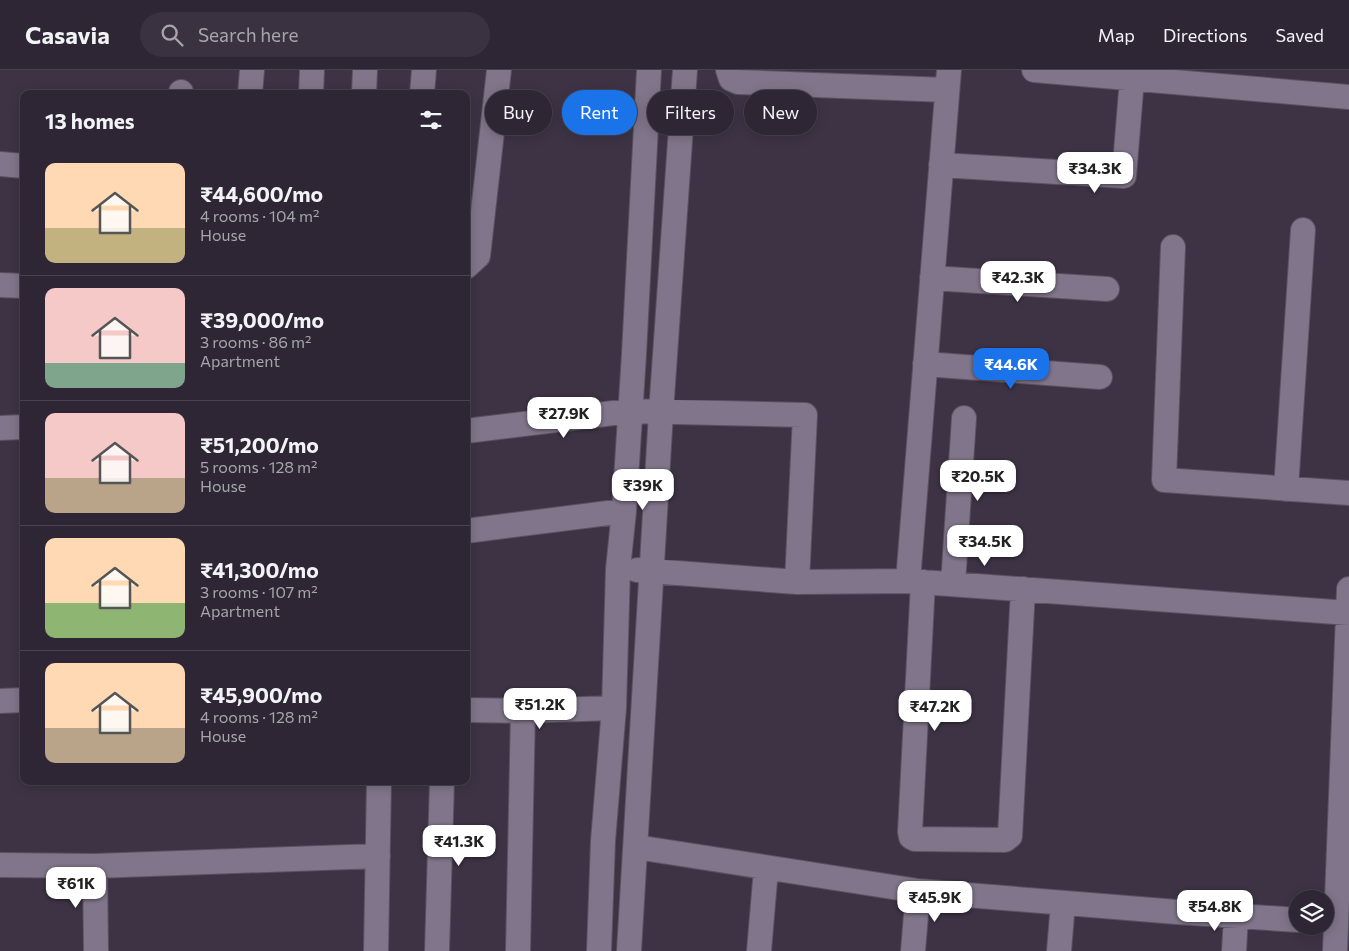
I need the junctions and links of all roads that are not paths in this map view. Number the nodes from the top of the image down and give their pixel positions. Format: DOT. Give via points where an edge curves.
graph roads {
  1 [pos="252,70"];
  2 [pos="312,70"];
  3 [pos="365,70"];
  4 [pos="424,70"];
  5 [pos="499,70"];
  6 [pos="649,70"];
  7 [pos="685,70"];
  8 [pos="728,70"];
  9 [pos="1034,70"];
  10 [pos="1067,71"];
  11 [pos="796,77"];
  12 [pos="852,78"];
  13 [pos="1132,79"];
  14 [pos="948,80"];
  15 [pos="250,90"];
  16 [pos="310,90"];
  17 [pos="364,90"];
  18 [pos="422,90"];
  19 [pos="1349,97"];
  20 [pos="0,164"];
  21 [pos="941,165"];
  22 [pos="20,166"];
  23 [pos="1303,230"];
  24 [pos="1173,247"];
  25 [pos="470,263"];
  26 [pos="932,278"];
  27 [pos="0,285"];
  28 [pos="20,286"];
  29 [pos="1107,289"];
  30 [pos="925,364"];
  31 [pos="1100,377"];
  32 [pos="630,411"];
  33 [pos="661,412"];
  34 [pos="964,418"];
  35 [pos="20,427"];
  36 [pos="0,428"];
  37 [pos="470,431"];
  38 [pos="1286,489"];
  39 [pos="1349,493"];
  40 [pos="624,511"];
  41 [pos="470,530"];
  42 [pos="618,569"];
  43 [pos="652,571"];
  44 [pos="916,581"];
  45 [pos="797,582"];
  46 [pos="953,584"];
  47 [pos="1023,589"];
  48 [pos="1349,589"];
  49 [pos="1348,613"];
  50 [pos="20,700"];
  51 [pos="0,701"];
  52 [pos="614,708"];
  53 [pos="470,710"];
  54 [pos="523,711"];
  55 [pos="379,785"];
  56 [pos="442,785"];
  57 [pos="636,847"];
  58 [pos="378,856"];
  59 [pos="0,865"];
  60 [pos="95,866"];
  61 [pos="766,869"];
  62 [pos="1333,890"];
  63 [pos="918,891"];
  64 [pos="1063,903"];
  65 [pos="1236,916"];
  66 [pos="1289,919"];
  67 [pos="1333,935"];
  68 [pos="96,951"];
  69 [pos="376,951"];
  70 [pos="437,951"];
  71 [pos="518,951"];
  72 [pos="599,951"];
  73 [pos="629,951"];
  74 [pos="759,951"];
  75 [pos="913,951"];
  76 [pos="1059,951"];
  77 [pos="1234,951"];
  78 [pos="1335,951"];
  1 -- 15 [label="street"];
  2 -- 16 [label="street"];
  3 -- 17 [label="street"];
  4 -- 18 [label="street"];
  5 -- 25 [label="street" via="478,256"];
  6 -- 32 [label="street"];
  7 -- 33 [label="street"];
  8 -- 11 [label="street" via="731,79 738,82"];
  9 -- 10 [label="street"];
  10 -- 13 [label="street"];
  11 -- 12 [label="street"];
  12 -- 14 [label="street"];
  13 -- 19 [label="street"];
  13 -- 21 [label="street" via="1124,176"];
  14 -- 21 [label="street"];
  20 -- 22 [label="street"];
  21 -- 26 [label="street"];
  23 -- 38 [label="street"];
  24 -- 38 [label="street" via="1164,480"];
  26 -- 29 [label="street"];
  26 -- 30 [label="street"];
  27 -- 28 [label="street"];
  30 -- 31 [label="street"];
  30 -- 44 [label="street"];
  32 -- 33 [label="street"];
  32 -- 37 [label="street"];
  32 -- 40 [label="street"];
  33 -- 43 [label="street"];
  33 -- 45 [label="street" via="805,415"];
  34 -- 46 [label="street"];
  35 -- 36 [label="street"];
  38 -- 39 [label="street"];
  40 -- 41 [label="street"];
  40 -- 42 [label="street"];
  42 -- 43 [label="street"];
  42 -- 52 [label="street"];
  43 -- 45 [label="street"];
  43 -- 57 [label="street"];
  44 -- 45 [label="street"];
  44 -- 46 [label="street"];
  44 -- 47 [label="street" via="910,832 914,839 1005,840 1010,836"];
  46 -- 47 [label="street"];
  47 -- 49 [label="street"];
  48 -- 49 [label="street"];
  49 -- 62 [label="street"];
  50 -- 51 [label="street"];
  52 -- 54 [label="street"];
  52 -- 72 [label="street" via="603,841"];
  53 -- 54 [label="street"];
  54 -- 71 [label="street"];
  55 -- 58 [label="street"];
  56 -- 70 [label="street"];
  57 -- 61 [label="street"];
  57 -- 73 [label="street"];
  58 -- 60 [label="street"];
  58 -- 69 [label="street"];
  59 -- 60 [label="street"];
  60 -- 68 [label="street"];
  61 -- 63 [label="street"];
  61 -- 74 [label="street"];
  63 -- 64 [label="street"];
  63 -- 75 [label="street"];
  64 -- 65 [label="street"];
  64 -- 76 [label="street"];
  65 -- 66 [label="street"];
  65 -- 77 [label="street"];
  67 -- 78 [label="street"];
}
